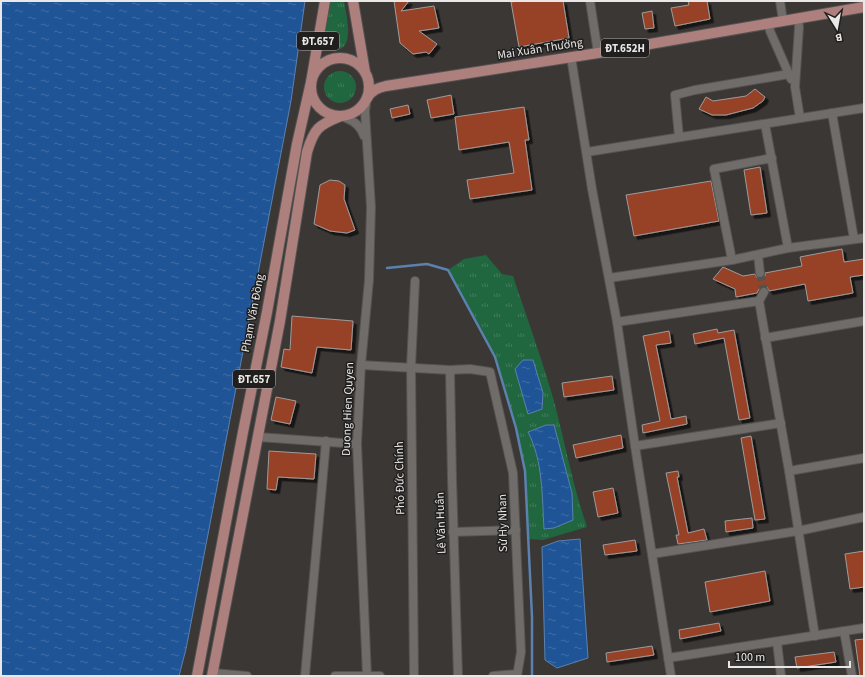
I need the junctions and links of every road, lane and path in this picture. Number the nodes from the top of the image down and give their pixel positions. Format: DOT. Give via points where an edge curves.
graph roads {
  1 [pos="325,1"];
  2 [pos="353,1"];
  3 [pos="590,1"];
  4 [pos="780,1"];
  5 [pos="864,6"];
  6 [pos="798,18"];
  7 [pos="783,21"];
  8 [pos="769,24"];
  9 [pos="598,53"];
  10 [pos="571,57"];
  11 [pos="365,72"];
  12 [pos="789,74"];
  13 [pos="311,82"];
  14 [pos="386,86"];
  15 [pos="795,87"];
  16 [pos="367,98"];
  17 [pos="864,108"];
  18 [pos="832,113"];
  19 [pos="341,116"];
  20 [pos="800,118"];
  21 [pos="765,124"];
  22 [pos="679,137"];
  23 [pos="366,143"];
  24 [pos="587,152"];
  25 [pos="772,158"];
  26 [pos="864,238"];
  27 [pos="854,239"];
  28 [pos="788,248"];
  29 [pos="758,255"];
  30 [pos="732,260"];
  31 [pos="760,273"];
  32 [pos="609,278"];
  33 [pos="415,280"];
  34 [pos="764,292"];
  35 [pos="759,301"];
  36 [pos="864,321"];
  37 [pos="617,322"];
  38 [pos="765,338"];
  39 [pos="361,365"];
  40 [pos="411,367"];
  41 [pos="450,370"];
  42 [pos="781,423"];
  43 [pos="258,437"];
  44 [pos="326,442"];
  45 [pos="357,444"];
  46 [pos="635,446"];
  47 [pos="864,458"];
  48 [pos="789,471"];
  49 [pos="864,517"];
  50 [pos="516,530"];
  51 [pos="798,531"];
  52 [pos="453,532"];
  53 [pos="652,554"];
  54 [pos="864,628"];
  55 [pos="844,631"];
  56 [pos="815,636"];
  57 [pos="777,642"];
  58 [pos="668,658"];
  59 [pos="198,673"];
  60 [pos="213,674"];
  61 [pos="517,675"];
  62 [pos="243,676"];
  63 [pos="305,676"];
  64 [pos="335,676"];
  65 [pos="367,676"];
  66 [pos="380,676"];
  67 [pos="414,676"];
  68 [pos="458,676"];
  69 [pos="493,676"];
  70 [pos="671,676"];
  71 [pos="781,676"];
  72 [pos="852,676"];
  1 -- 13 [label="main road, Phạm Văn Đồng / ĐT.657"];
  2 -- 11 [label="main road"];
  3 -- 9 [label="street"];
  4 -- 7 [label="street"];
  5 -- 6 [label="main road, Mai Xuân Thưởng / ĐT.652H"];
  6 -- 7 [label="main road, Mai Xuân Thưởng / ĐT.652H"];
  6 -- 15 [label="street"];
  7 -- 8 [label="main road, Mai Xuân Thưởng / ĐT.652H"];
  8 -- 9 [label="main road, Mai Xuân Thưởng / ĐT.652H"];
  8 -- 12 [label="street"];
  9 -- 10 [label="main road, Mai Xuân Thưởng / ĐT.652H"];
  10 -- 14 [label="main road, Mai Xuân Thưởng / ĐT.652H"];
  10 -- 24 [label="street"];
  11 -- 13 [label="main road, ĐT.657" via="360,65 352,61 335,58 319,66"];
  11 -- 14 [label="main road" via="372,80"];
  11 -- 16 [label="main road" via="369,80"];
  12 -- 15 [label="street"];
  12 -- 22 [label="street" via="675,95"];
  13 -- 19 [label="main road, ĐT.657" via="317,106 328,113"];
  13 -- 59 [label="main road, Phạm Văn Đồng / ĐT.657" via="297,144"];
  14 -- 16 [label="main road, Mai Xuân Thưởng / ĐT.652H" via="376,89"];
  15 -- 20 [label="street"];
  16 -- 19 [label="main road, ĐT.657" via="357,111"];
  16 -- 23 [label="street, Duong Hien Quyen"];
  17 -- 18 [label="street"];
  18 -- 20 [label="street"];
  18 -- 27 [label="street"];
  19 -- 23 [label="street, Duong Hien Quyen" via="357,124"];
  19 -- 43 [label="main road, ĐT.657" via="317,128 310,140"];
  20 -- 21 [label="street"];
  21 -- 22 [label="street"];
  21 -- 25 [label="street"];
  22 -- 24 [label="street"];
  23 -- 39 [label="street, Duong Hien Quyen" via="371,207 369,280"];
  24 -- 32 [label="street"];
  25 -- 28 [label="street"];
  25 -- 30 [label="street" via="714,169"];
  26 -- 27 [label="street"];
  27 -- 28 [label="street"];
  28 -- 29 [label="street"];
  29 -- 30 [label="street"];
  29 -- 31 [label="street"];
  30 -- 32 [label="street"];
  32 -- 37 [label="street"];
  33 -- 40 [label="street, Phó Đức Chính"];
  34 -- 35 [label="street"];
  35 -- 37 [label="street"];
  35 -- 38 [label="street"];
  36 -- 38 [label="street"];
  37 -- 46 [label="street"];
  38 -- 42 [label="street"];
  39 -- 40 [label="street"];
  39 -- 45 [label="street, Duong Hien Quyen"];
  40 -- 41 [label="street"];
  40 -- 67 [label="street, Phó Đức Chính"];
  41 -- 50 [label="street, Sử Hy Nhan" via="470,368 490,372 513,473"];
  41 -- 52 [label="street, Lê Văn Huân"];
  42 -- 46 [label="street"];
  42 -- 48 [label="street"];
  43 -- 44 [label="street"];
  43 -- 60 [label="main road, ĐT.657"];
  44 -- 45 [label="street"];
  44 -- 63 [label="street"];
  45 -- 65 [label="street, Duong Hien Quyen"];
  46 -- 53 [label="street"];
  47 -- 48 [label="street"];
  48 -- 51 [label="street"];
  49 -- 51 [label="street"];
  50 -- 52 [label="street"];
  50 -- 61 [label="street, Sử Hy Nhan" via="521,652"];
  51 -- 53 [label="street"];
  51 -- 56 [label="street"];
  52 -- 68 [label="street, Lê Văn Huân"];
  53 -- 58 [label="street"];
  54 -- 55 [label="street"];
  55 -- 56 [label="street"];
  55 -- 72 [label="street"];
  56 -- 57 [label="street"];
  57 -- 58 [label="street"];
  57 -- 71 [label="street"];
  58 -- 70 [label="street"];
  59 -- 60 [label="main road"];
  60 -- 62 [label="street"];
  61 -- 69 [label="street"];
  64 -- 65 [label="street"];
  65 -- 66 [label="street"];
}
